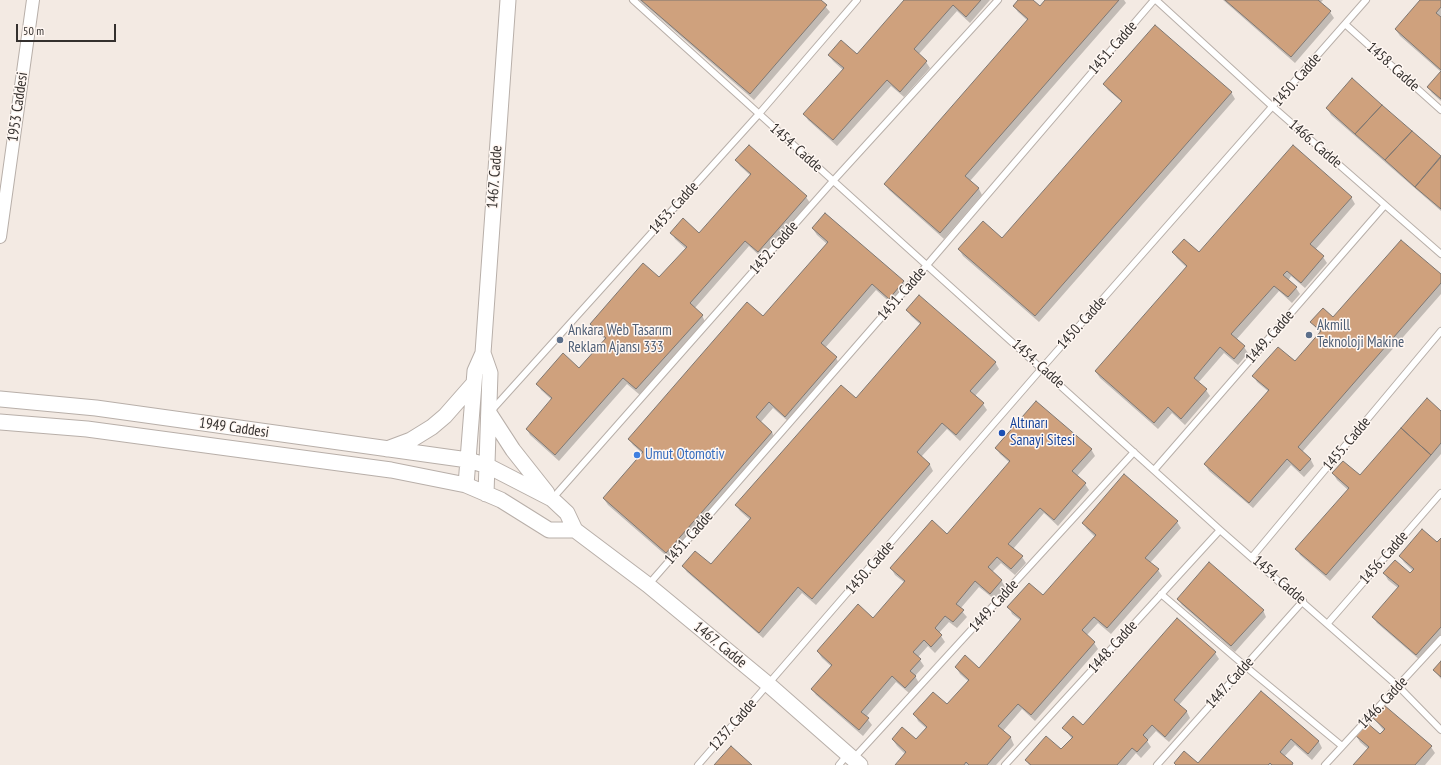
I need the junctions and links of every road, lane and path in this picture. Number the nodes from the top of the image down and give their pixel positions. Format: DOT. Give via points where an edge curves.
graph roads {
  1 [pos="33,0"];
  2 [pos="508,0"];
  3 [pos="633,0"];
  4 [pos="857,0"];
  5 [pos="998,0"];
  6 [pos="1155,0"];
  7 [pos="1366,0"];
  8 [pos="1345,24"];
  9 [pos="1273,107"];
  10 [pos="1441,110"];
  11 [pos="758,114"];
  12 [pos="833,181"];
  13 [pos="1385,205"];
  14 [pos="0,237"];
  15 [pos="1441,254"];
  16 [pos="927,265"];
  17 [pos="1441,331"];
  18 [pos="483,354"];
  19 [pos="1042,368"];
  20 [pos="474,383"];
  21 [pos="0,399"];
  22 [pos="489,413"];
  23 [pos="0,422"];
  24 [pos="386,449"];
  25 [pos="1134,452"];
  26 [pos="468,460"];
  27 [pos="488,466"];
  28 [pos="1155,469"];
  29 [pos="466,485"];
  30 [pos="486,494"];
  31 [pos="1441,494"];
  32 [pos="552,499"];
  33 [pos="575,530"];
  34 [pos="1220,530"];
  35 [pos="1252,557"];
  36 [pos="648,585"];
  37 [pos="1161,594"];
  38 [pos="1303,601"];
  39 [pos="1328,624"];
  40 [pos="1441,639"];
  41 [pos="1245,666"];
  42 [pos="768,685"];
  43 [pos="1399,687"];
  44 [pos="1441,730"];
  45 [pos="1342,746"];
  46 [pos="850,761"];
  47 [pos="698,765"];
  48 [pos="1005,765"];
  49 [pos="1157,765"];
  50 [pos="1325,765"];
  1 -- 14 [label="street, 1953 Caddesi"];
  2 -- 18 [label="street, 1467. Cadde"];
  3 -- 11 [label="lane, 1454. Cadde"];
  4 -- 11 [label="lane, 1453. Cadde"];
  5 -- 12 [label="lane, 1452. Cadde"];
  6 -- 9 [label="lane, 1466. Cadde"];
  6 -- 16 [label="lane, 1451. Cadde"];
  7 -- 8 [label="lane, 1450. Cadde"];
  8 -- 9 [label="lane, 1450. Cadde"];
  8 -- 10 [label="lane, 1458. Cadde"];
  9 -- 13 [label="lane, 1466. Cadde"];
  9 -- 19 [label="lane, 1450. Cadde"];
  11 -- 12 [label="lane, 1454. Cadde"];
  11 -- 22 [label="lane, 1453. Cadde"];
  12 -- 16 [label="lane, 1454. Cadde"];
  12 -- 32 [label="lane, 1452. Cadde"];
  13 -- 15 [label="lane, 1466. Cadde"];
  13 -- 28 [label="lane, 1449. Cadde"];
  16 -- 19 [label="lane, 1454. Cadde"];
  16 -- 36 [label="lane, 1451. Cadde"];
  17 -- 35 [label="lane, 1455. Cadde"];
  18 -- 20 [label="street, 1467. Cadde" via="475,370"];
  18 -- 22 [label="street, 1467. Cadde" via="490,373"];
  19 -- 25 [label="lane, 1454. Cadde"];
  19 -- 42 [label="lane, 1450. Cadde"];
  20 -- 24 [label="street" via="432,427 411,440"];
  20 -- 26 [label="street, 1467. Cadde"];
  21 -- 24 [label="street, 1949 Caddesi" via="96,408"];
  22 -- 27 [label="street, 1467. Cadde"];
  22 -- 32 [label="street" via="520,459"];
  23 -- 29 [label="street, 1949 Caddesi" via="87,429 391,470"];
  24 -- 26 [label="street, 1949 Caddesi"];
  25 -- 28 [label="lane, 1454. Cadde"];
  25 -- 46 [label="lane, 1449. Cadde"];
  26 -- 27 [label="street, 1467. Cadde"];
  26 -- 29 [label="street, 1467. Cadde"];
  27 -- 30 [label="street, 1467. Cadde"];
  27 -- 32 [label="street, 1467. Cadde"];
  28 -- 34 [label="lane, 1454. Cadde"];
  29 -- 30 [label="street"];
  30 -- 33 [label="street" via="501,500 549,530"];
  31 -- 39 [label="lane, 1456. Cadde"];
  32 -- 33 [label="street, 1467. Cadde" via="567,513"];
  33 -- 36 [label="street, 1467. Cadde"];
  34 -- 35 [label="lane, 1454. Cadde"];
  34 -- 37 [label="lane, 1448. Cadde"];
  35 -- 38 [label="lane, 1454. Cadde"];
  36 -- 42 [label="street, 1467. Cadde"];
  37 -- 41 [label="lane"];
  37 -- 48 [label="lane, 1448. Cadde"];
  38 -- 39 [label="lane, 1454. Cadde"];
  38 -- 41 [label="lane, 1447. Cadde"];
  39 -- 43 [label="lane, 1454. Cadde"];
  40 -- 43 [label="lane, 1446. Cadde"];
  41 -- 45 [label="lane"];
  41 -- 49 [label="lane, 1447. Cadde"];
  42 -- 46 [label="street, 1467. Cadde"];
  42 -- 47 [label="lane, 1237. Cadde"];
  43 -- 44 [label="lane, 1454. Cadde"];
  43 -- 45 [label="lane, 1446. Cadde"];
  45 -- 50 [label="lane, 1446. Cadde"];
}
